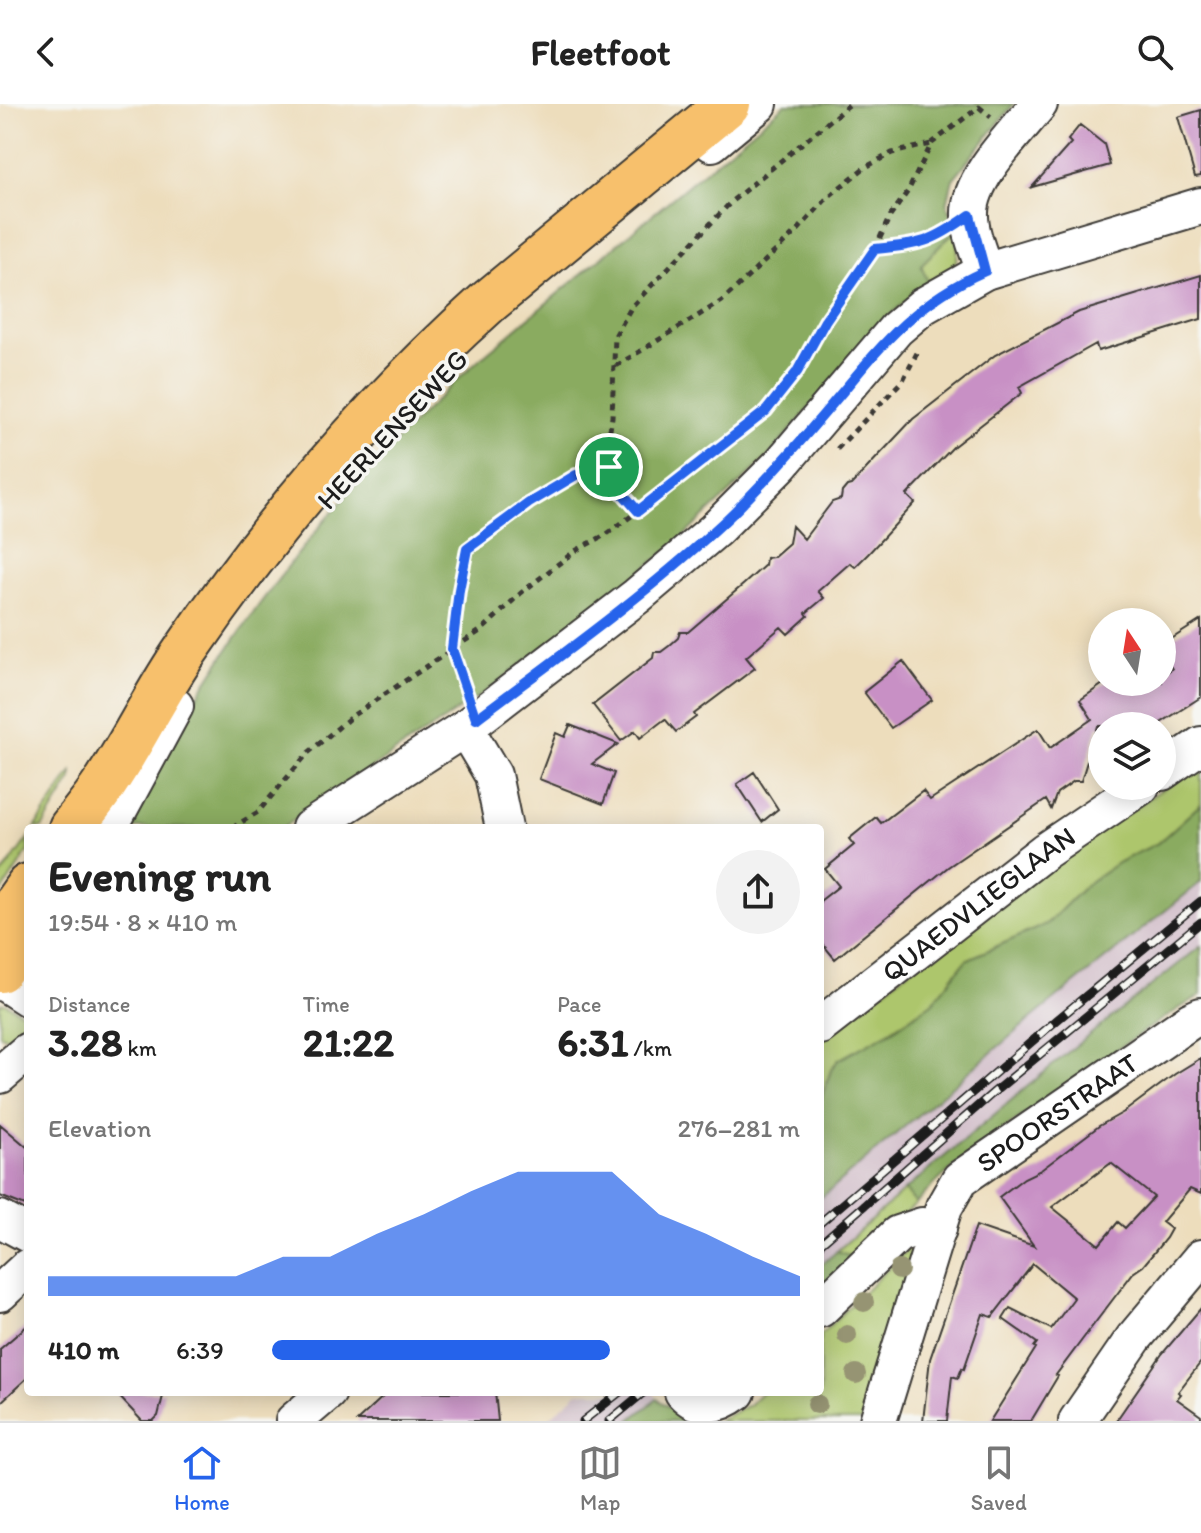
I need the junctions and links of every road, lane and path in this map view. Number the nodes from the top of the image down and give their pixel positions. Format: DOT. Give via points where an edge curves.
graph roads {
  1 [pos="728,104"];
  2 [pos="759,104"];
  3 [pos="850,104"];
  4 [pos="1039,104"];
  5 [pos="980,106"];
  6 [pos="1013,136"];
  7 [pos="932,143"];
  8 [pos="1201,206"];
  9 [pos="970,215"];
  10 [pos="875,249"];
  11 [pos="985,271"];
  12 [pos="616,366"];
  13 [pos="609,467"];
  14 [pos="638,511"];
  15 [pos="452,649"];
  16 [pos="470,724"];
  17 [pos="1201,745"];
  18 [pos="1176,762"];
  19 [pos="105,784"];
  20 [pos="1120,800"];
  21 [pos="74,824"];
  22 [pos="87,824"];
  23 [pos="111,824"];
  24 [pos="238,824"];
  25 [pos="316,824"];
  26 [pos="503,824"];
  27 [pos="24,892"];
  28 [pos="0,926"];
  29 [pos="24,936"];
  30 [pos="0,970"];
  31 [pos="0,980"];
  32 [pos="24,995"];
  33 [pos="1201,1016"];
  34 [pos="824,1023"];
  35 [pos="24,1054"];
  36 [pos="0,1075"];
  37 [pos="0,1219"];
  38 [pos="938,1229"];
  39 [pos="24,1232"];
  40 [pos="1201,1258"];
  41 [pos="24,1271"];
  42 [pos="0,1293"];
  43 [pos="824,1305"];
  44 [pos="323,1396"];
  45 [pos="687,1396"];
  46 [pos="731,1396"];
  47 [pos="294,1421"];
  48 [pos="878,1421"];
  49 [pos="1077,1421"];
  1 -- 19 [label="main road, HEERLENSEWEG" via="487,303 363,426 249,561 184,653"];
  2 -- 23 [label="street, HEERLENSEWEG" via="503,314 422,390 338,482 251,590 201,663"];
  3 -- 12 [label="path" via="732,201 652,283 615,336"];
  4 -- 6 [label="street"];
  5 -- 6 [label="path"];
  5 -- 7 [label="path"];
  6 -- 9 [label="street" via="979,180"];
  7 -- 10 [label="path"];
  7 -- 12 [label="path" via="892,153 864,168 722,301"];
  8 -- 11 [label="street"];
  9 -- 10 [label="path" via="921,244"];
  9 -- 11 [label="street"];
  10 -- 14 [label="path" via="766,411"];
  11 -- 16 [label="street" via="923,306 896,329 781,464 715,530"];
  12 -- 13 [label="path"];
  13 -- 14 [label="path" via="616,486"];
  13 -- 15 [label="path" via="576,475 467,549"];
  14 -- 15 [label="path" via="575,551"];
  15 -- 16 [label="path"];
  15 -- 24 [label="path" via="352,716 308,753 258,812"];
  16 -- 25 [label="street"];
  16 -- 26 [label="street" via="493,775"];
  17 -- 18 [label="street"];
  19 -- 21 [label="main road, HEERLENSEWEG"];
  19 -- 22 [label="main road, HEERLENSEWEG"];
  20 -- 34 [label="street, QUAEDVLIEGLAAN" via="1045,851"];
  27 -- 28 [label="main road"];
  29 -- 30 [label="main road"];
  31 -- 32 [label="street"];
  33 -- 38 [label="street, SPOORSTRAAT" via="966,1174 950,1195"];
  35 -- 36 [label="street"];
  37 -- 39 [label="street"];
  38 -- 43 [label="street" via="922,1226 898,1234"];
  38 -- 48 [label="street, SPOORSTRAAT"];
  40 -- 49 [label="street" via="1134,1338"];
  41 -- 42 [label="street"];
  44 -- 47 [label="street"];
  45 -- 46 [label="street" via="711,1404"];
}
